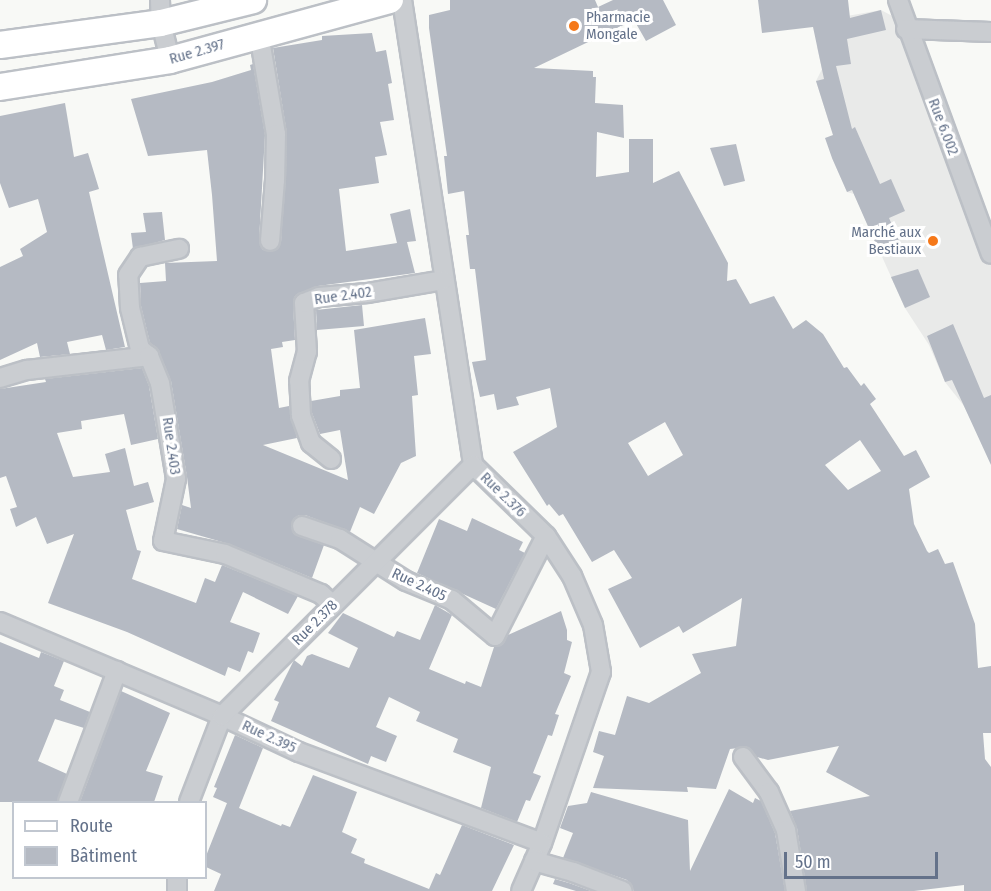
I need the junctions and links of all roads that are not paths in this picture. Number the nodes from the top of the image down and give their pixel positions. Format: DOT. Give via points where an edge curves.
graph roads {
  1 [pos="253,0"];
  2 [pos="390,0"];
  3 [pos="402,0"];
  4 [pos="898,0"];
  5 [pos="160,12"];
  6 [pos="906,29"];
  7 [pos="991,32"];
  8 [pos="259,34"];
  9 [pos="0,45"];
  10 [pos="170,60"];
  11 [pos="0,87"];
  12 [pos="270,241"];
  13 [pos="179,249"];
  14 [pos="991,254"];
  15 [pos="443,280"];
  16 [pos="149,356"];
  17 [pos="0,378"];
  18 [pos="332,459"];
  19 [pos="472,465"];
  20 [pos="302,526"];
  21 [pos="546,536"];
  22 [pos="375,563"];
  23 [pos="333,605"];
  24 [pos="0,622"];
  25 [pos="117,671"];
  26 [pos="222,716"];
  27 [pos="744,758"];
  28 [pos="68,801"];
  29 [pos="189,801"];
  30 [pos="542,843"];
  31 [pos="534,861"];
  32 [pos="521,891"];
  33 [pos="623,891"];
  34 [pos="796,891"];
  1 -- 5 [label="main road"];
  2 -- 8 [label="main road, Rue 2.397"];
  3 -- 15 [label="street, Rue 2.376"];
  4 -- 6 [label="street, Rue 6.002"];
  5 -- 9 [label="main road"];
  5 -- 10 [label="street"];
  6 -- 7 [label="street"];
  6 -- 14 [label="street, Rue 6.002"];
  8 -- 10 [label="main road, Rue 2.397"];
  8 -- 12 [label="street" via="276,134"];
  10 -- 11 [label="main road, Rue 2.397"];
  13 -- 16 [label="street" via="140,257 128,275 130,308 140,349"];
  15 -- 18 [label="street, Rue 2.402" via="319,297 304,303 307,352 299,381 302,415 311,443"];
  15 -- 19 [label="street, Rue 2.376"];
  16 -- 17 [label="street" via="27,370"];
  16 -- 23 [label="street, Rue 2.403" via="160,383 176,479 163,541 225,554 321,594"];
  19 -- 21 [label="street, Rue 2.376"];
  19 -- 22 [label="street, Rue 2.378"];
  20 -- 22 [label="street, Rue 2.405" via="340,539"];
  21 -- 22 [label="street, Rue 2.405" via="495,636 452,600"];
  21 -- 30 [label="street, Rue 2.376" via="572,576 592,625 601,672"];
  22 -- 23 [label="street, Rue 2.378"];
  23 -- 26 [label="street, Rue 2.378"];
  24 -- 25 [label="street, Rue 2.395"];
  25 -- 26 [label="street, Rue 2.395"];
  25 -- 28 [label="street"];
  26 -- 29 [label="street, Rue 2.378"];
  26 -- 30 [label="street, Rue 2.395" via="299,752"];
  27 -- 34 [label="street" via="769,792 786,830"];
  30 -- 31 [label="street, Rue 2.376"];
  31 -- 32 [label="street, Rue 2.376"];
  31 -- 33 [label="street"];
}
